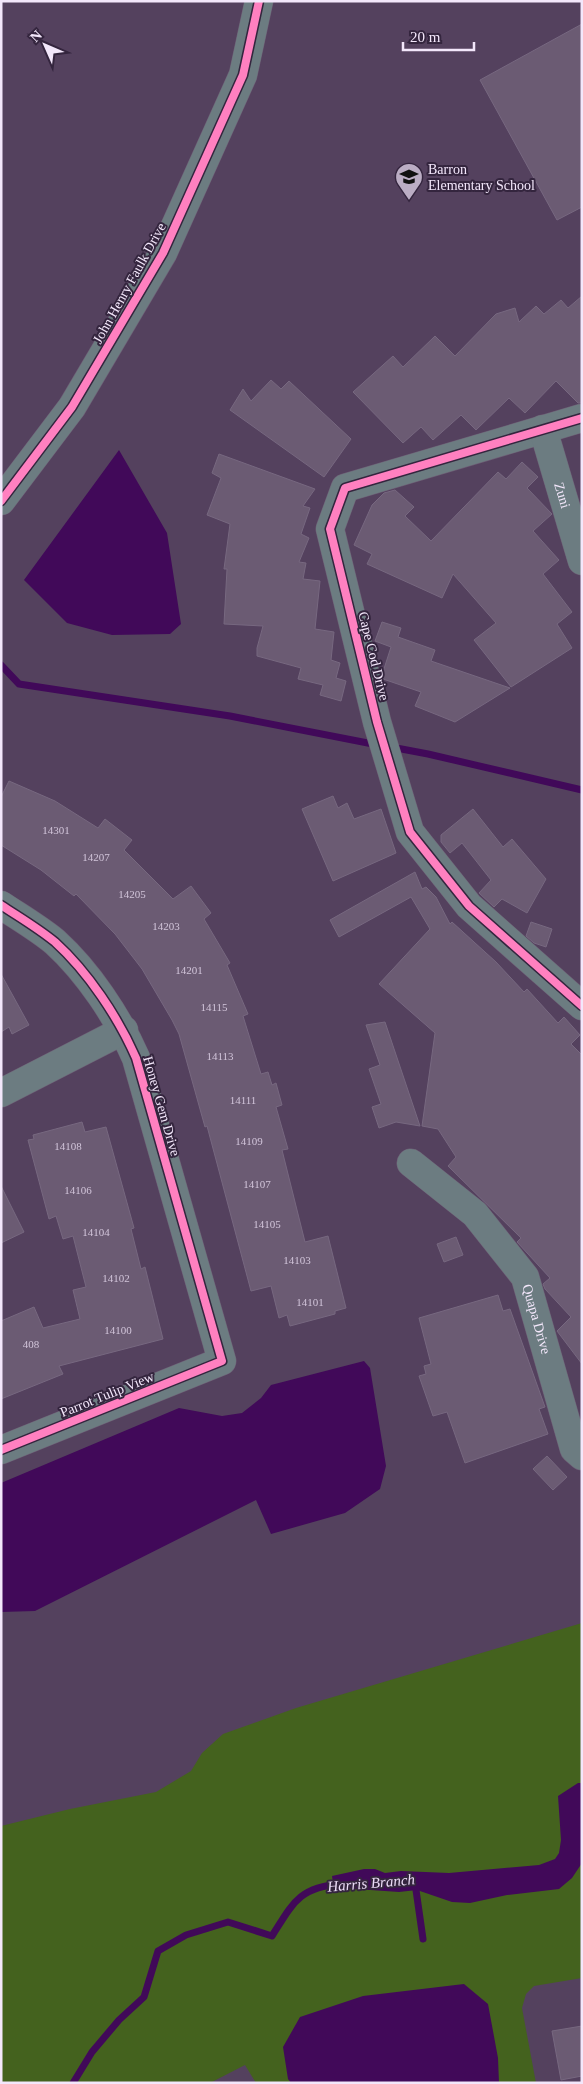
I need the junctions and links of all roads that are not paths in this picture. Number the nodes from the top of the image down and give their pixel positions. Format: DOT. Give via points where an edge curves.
graph roads {
  1 [pos="260,1"];
  2 [pos="582,418"];
  3 [pos="542,430"];
  4 [pos="1,502"];
  5 [pos="582,561"];
  6 [pos="1,905"];
  7 [pos="581,1005"];
  8 [pos="124,1030"];
  9 [pos="1,1094"];
  10 [pos="412,1163"];
  11 [pos="222,1361"];
  12 [pos="1,1450"];
  13 [pos="582,1456"];
  1 -- 4 [label="street, John Henry Faulk Drive" via="244,75 163,253 72,407"];
  2 -- 3 [label="street, Cape Cod Drive"];
  3 -- 5 [label="street, Zuni"];
  3 -- 7 [label="street, Cape Cod Drive" via="345,488 330,529 377,722 410,832 469,906"];
  6 -- 8 [label="street, Honey Gem Drive" via="55,943 81,969"];
  8 -- 9 [label="street"];
  8 -- 11 [label="street, Honey Gem Drive" via="136,1058"];
  10 -- 13 [label="street, Quapa Drive" via="475,1214 525,1277 574,1449"];
  11 -- 12 [label="street, Parrot Tulip View"];
}
